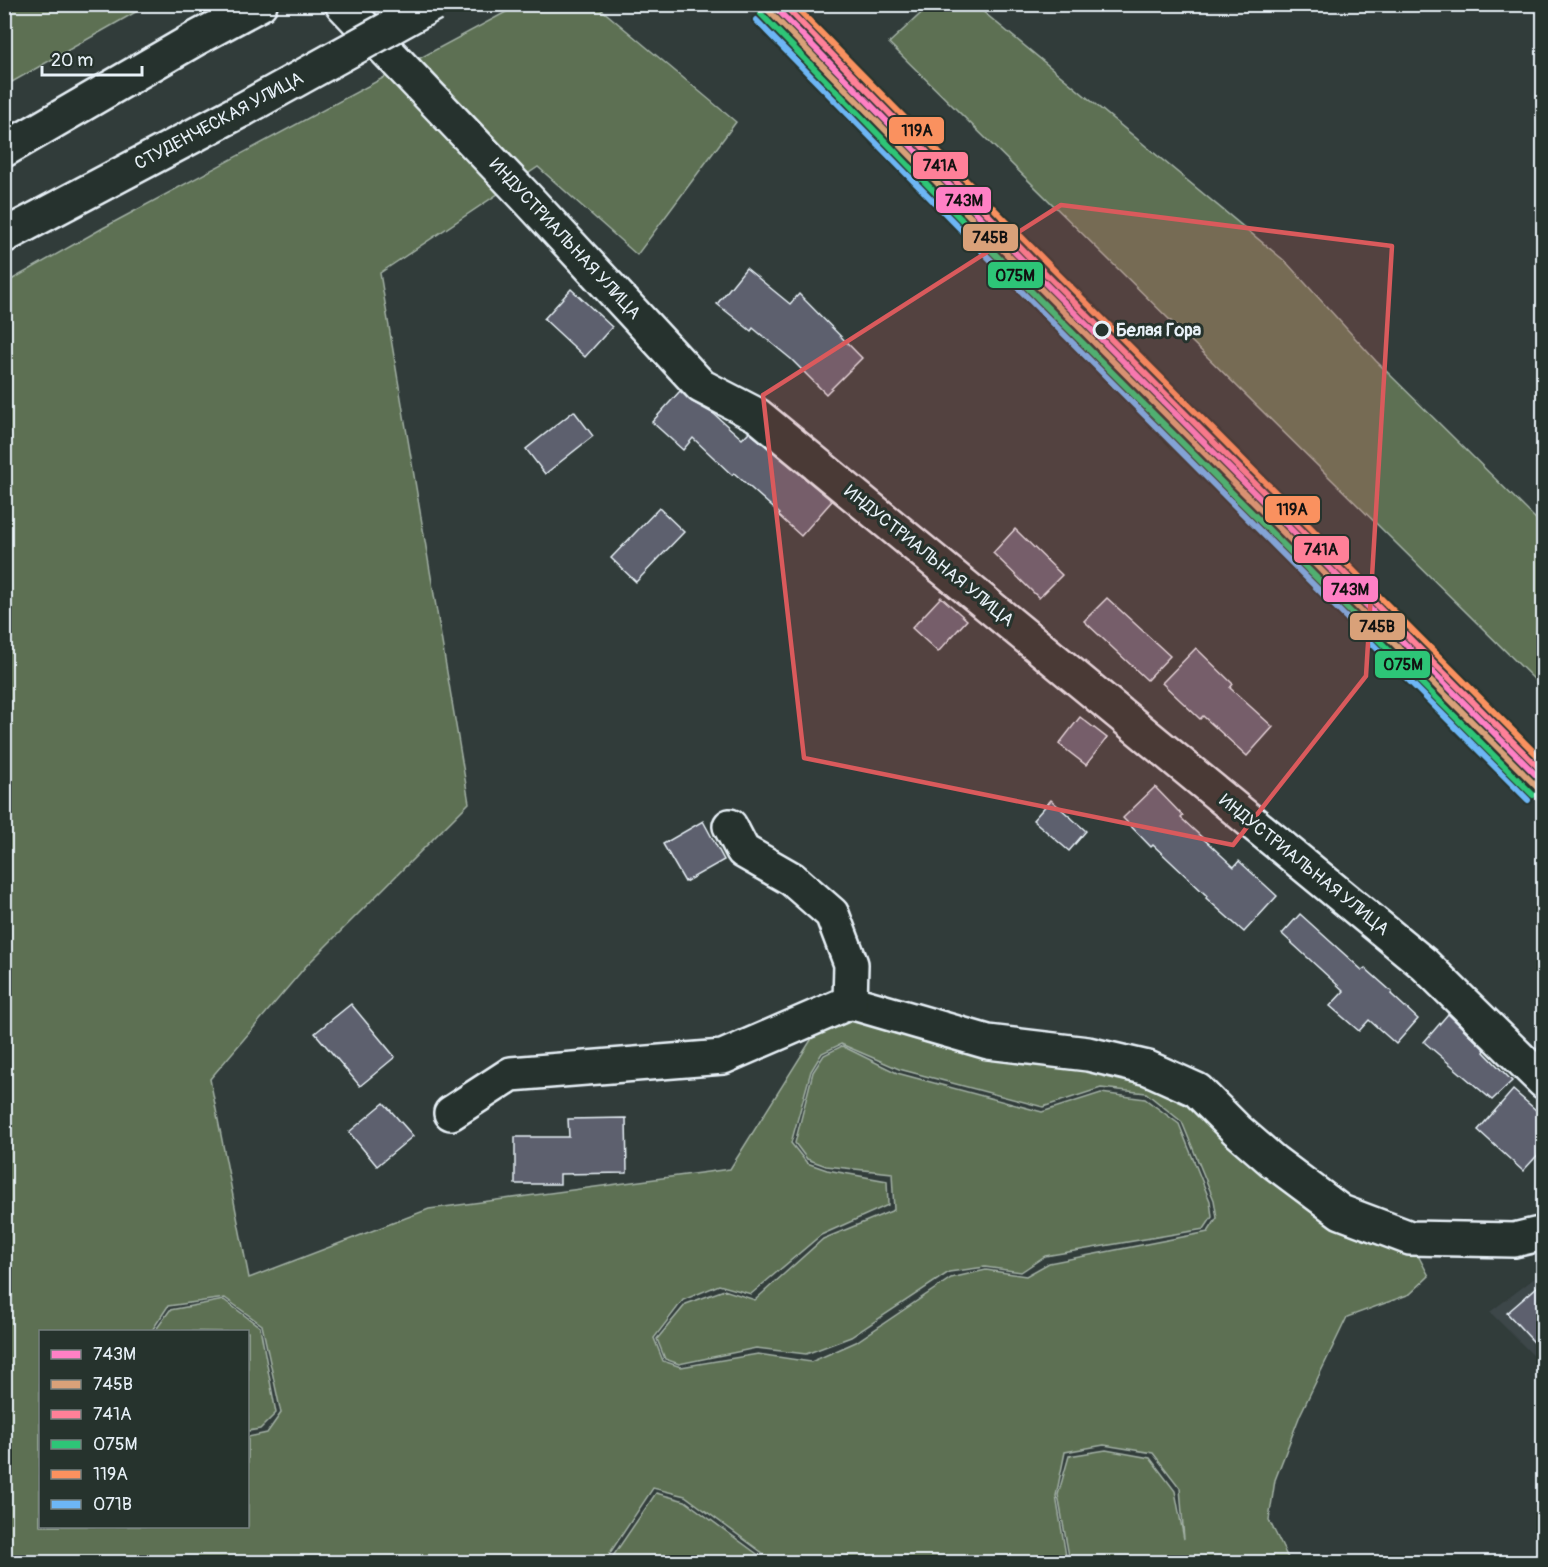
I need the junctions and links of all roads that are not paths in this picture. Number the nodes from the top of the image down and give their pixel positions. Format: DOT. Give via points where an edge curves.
graph roads {
  1 [pos="260,4"];
  2 [pos="342,4"];
  3 [pos="433,4"];
  4 [pos="4,150"];
  5 [pos="4,236"];
  6 [pos="730,826"];
  7 [pos="850,1002"];
  8 [pos="1544,1082"];
  9 [pos="451,1113"];
  10 [pos="1544,1233"];
  1 -- 4 [label="street"];
  2 -- 8 [label="street, ИНДУСТРИАЛЬНАЯ УЛИЦА" via="701,386 757,415 1424,964"];
  3 -- 5 [label="street, СТУДЕНЧЕСКАЯ УЛИЦА, bridge"];
  6 -- 7 [label="street" via="743,851 792,879 832,914 851,964"];
  7 -- 9 [label="street" via="723,1057 511,1074"];
  7 -- 10 [label="street" via="988,1042 1088,1054 1148,1068 1197,1090 1274,1162 1341,1212 1410,1238 1514,1240"];
}
